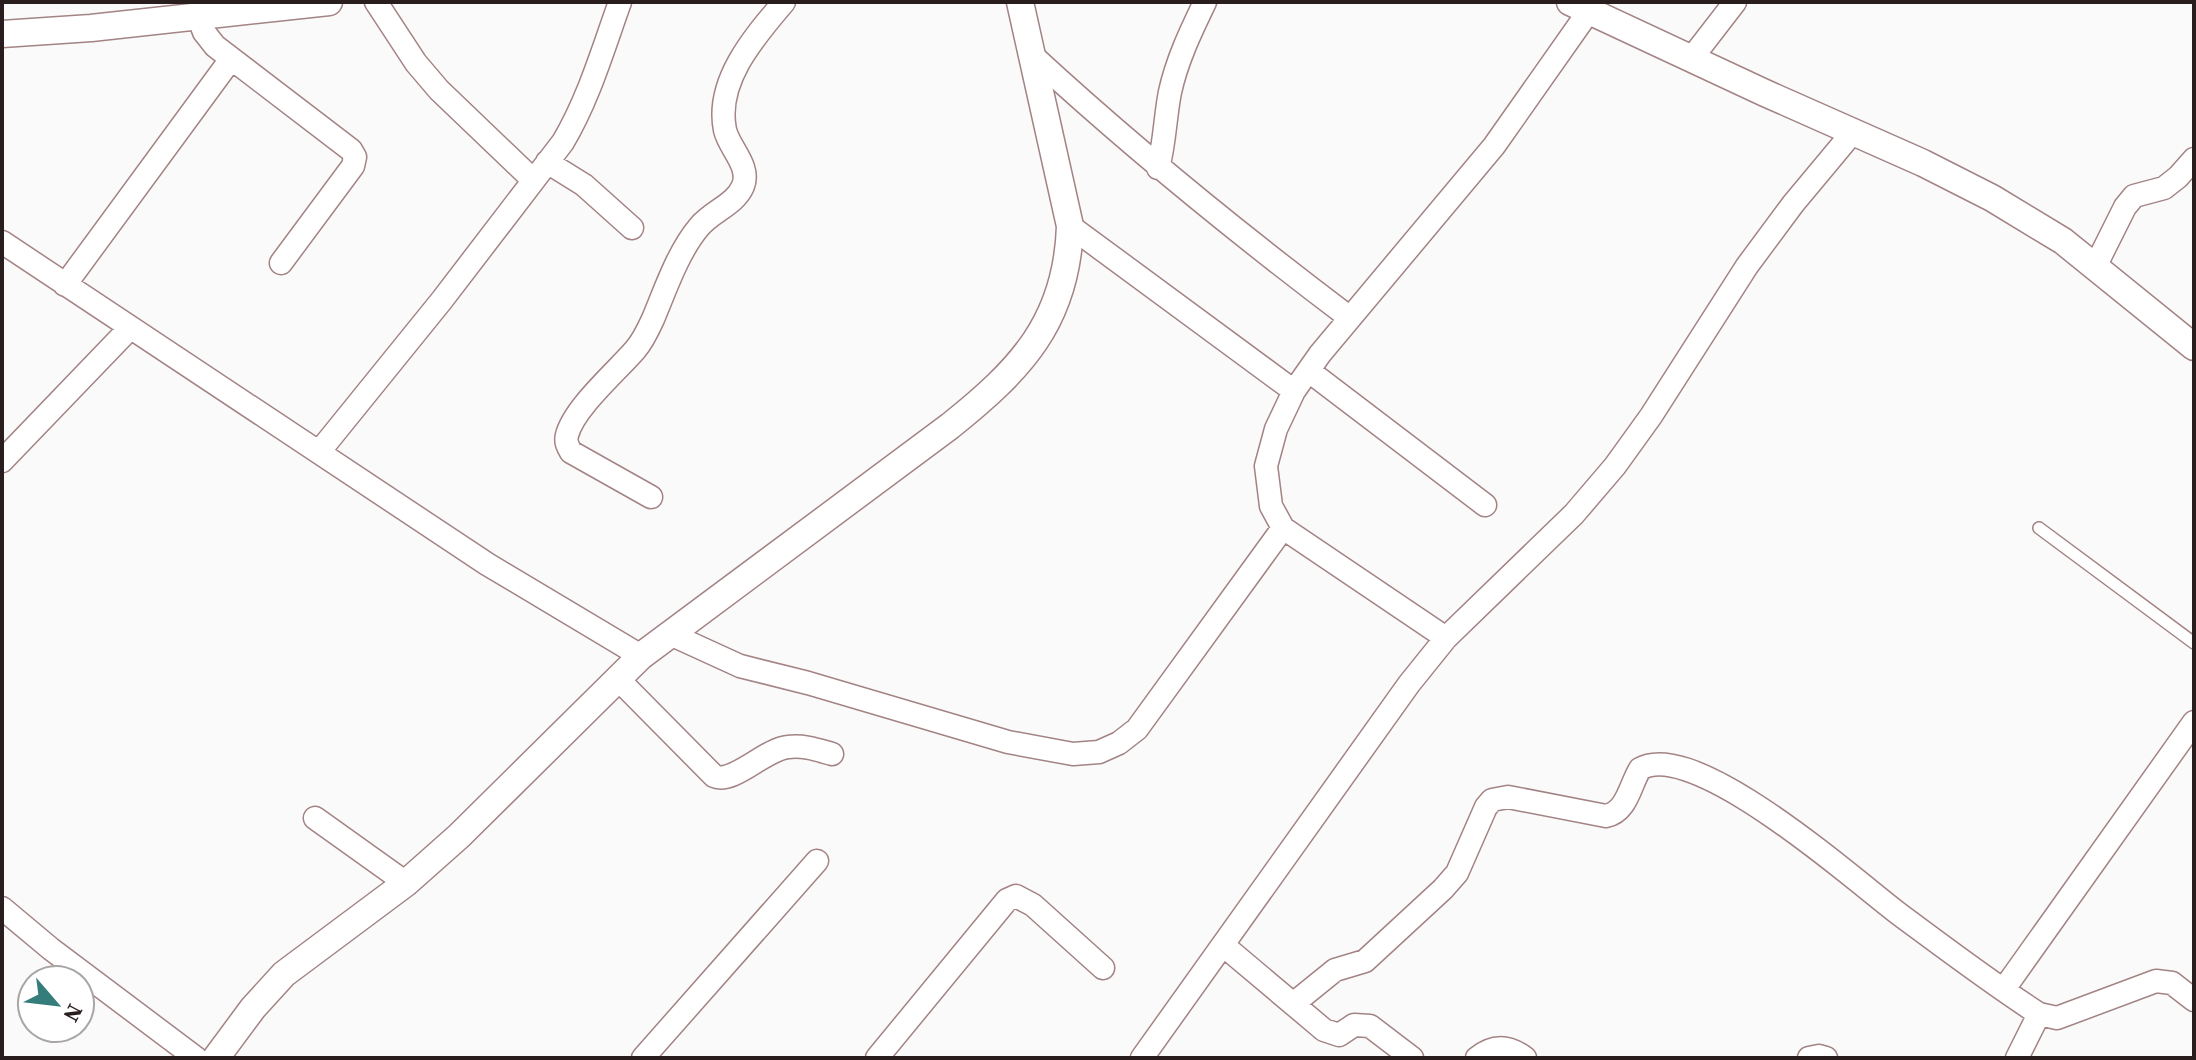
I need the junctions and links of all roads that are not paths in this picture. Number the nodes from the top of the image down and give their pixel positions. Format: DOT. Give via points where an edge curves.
graph roads {
  1 [pos="329,2"];
  2 [pos="376,2"];
  3 [pos="620,2"];
  4 [pos="784,2"];
  5 [pos="1020,2"];
  6 [pos="1205,2"];
  7 [pos="1735,2"];
  8 [pos="1580,6"];
  9 [pos="198,16"];
  10 [pos="2,34"];
  11 [pos="1033,56"];
  12 [pos="231,59"];
  13 [pos="1691,59"];
  14 [pos="1853,132"];
  15 [pos="2194,159"];
  16 [pos="1158,168"];
  17 [pos="540,171"];
  18 [pos="1070,226"];
  19 [pos="632,228"];
  20 [pos="2,242"];
  21 [pos="281,263"];
  22 [pos="2095,267"];
  23 [pos="65,285"];
  24 [pos="1350,318"];
  25 [pos="130,328"];
  26 [pos="2194,347"];
  27 [pos="1309,371"];
  28 [pos="1294,391"];
  29 [pos="319,452"];
  30 [pos="2,461"];
  31 [pos="651,497"];
  32 [pos="1485,505"];
  33 [pos="1283,528"];
  34 [pos="2039,528"];
  35 [pos="670,634"];
  36 [pos="1446,638"];
  37 [pos="2194,643"];
  38 [pos="641,656"];
  39 [pos="617,678"];
  40 [pos="2194,722"];
  41 [pos="832,754"];
  42 [pos="315,818"];
  43 [pos="817,861"];
  44 [pos="406,883"];
  45 [pos="2,908"];
  46 [pos="1223,945"];
  47 [pos="1103,968"];
  48 [pos="2004,989"];
  49 [pos="2194,1000"];
  50 [pos="1293,1004"];
  51 [pos="2039,1014"];
  52 [pos="196,1058"];
  53 [pos="216,1058"];
  54 [pos="643,1058"];
  55 [pos="877,1058"];
  56 [pos="1142,1058"];
  57 [pos="1412,1058"];
  58 [pos="1477,1058"];
  59 [pos="1525,1058"];
  60 [pos="1809,1058"];
  61 [pos="1826,1058"];
  62 [pos="2017,1058"];
  1 -- 9 [label="street"];
  2 -- 17 [label="street" via="423,72"];
  3 -- 17 [label="street" via="576,119"];
  4 -- 31 [label="street" via="737,64 723,108 725,132 743,168 740,192 700,226 645,336 566,435 571,452"];
  5 -- 11 [label="street"];
  6 -- 16 [label="street" via="1175,70"];
  7 -- 13 [label="street"];
  8 -- 13 [label="street"];
  8 -- 24 [label="street" via="1494,146"];
  9 -- 10 [label="street"];
  9 -- 12 [label="street" via="204,32"];
  11 -- 16 [label="street"];
  11 -- 18 [label="street"];
  12 -- 21 [label="street" via="355,157 346,177"];
  12 -- 23 [label="street"];
  13 -- 14 [label="street"];
  14 -- 22 [label="street" via="1992,198"];
  14 -- 36 [label="street" via="1747,266 1615,466 1546,543"];
  15 -- 22 [label="street" via="2164,188 2134,196"];
  16 -- 24 [label="street"];
  17 -- 19 [label="street" via="584,185"];
  17 -- 29 [label="street"];
  18 -- 28 [label="street"];
  18 -- 35 [label="street" via="1069,260 1058,299 1022,361 996,390"];
  20 -- 23 [label="street"];
  22 -- 26 [label="street"];
  23 -- 25 [label="street"];
  24 -- 27 [label="street"];
  25 -- 29 [label="street"];
  25 -- 30 [label="street"];
  27 -- 28 [label="street"];
  27 -- 32 [label="street"];
  28 -- 33 [label="street" via="1266,466 1271,506"];
  29 -- 38 [label="street" via="487,564"];
  33 -- 35 [label="street" via="1137,729 1099,752 1073,754 1008,742 740,666"];
  33 -- 36 [label="street"];
  34 -- 37 [label="lane"];
  35 -- 38 [label="street"];
  36 -- 46 [label="street"];
  38 -- 39 [label="street"];
  39 -- 41 [label="street" via="721,779 786,747"];
  39 -- 44 [label="street"];
  40 -- 48 [label="street"];
  42 -- 44 [label="street"];
  43 -- 54 [label="street"];
  44 -- 53 [label="street" via="284,974"];
  45 -- 52 [label="street"];
  46 -- 50 [label="street"];
  46 -- 56 [label="street"];
  47 -- 55 [label="street" via="1016,896 1007,900"];
  48 -- 50 [label="street" via="1757,805 1723,785 1658,762 1640,769 1612,815 1508,797 1492,800 1457,873 1443,889 1365,961 1335,970"];
  48 -- 51 [label="street"];
  49 -- 51 [label="street" via="2172,983 2156,981 2057,1018"];
  50 -- 57 [label="street" via="1331,1034 1354,1025 1370,1026"];
  51 -- 62 [label="street"];
  58 -- 59 [label="street" via="1496,1047"];
  60 -- 61 [label="street"];
}
